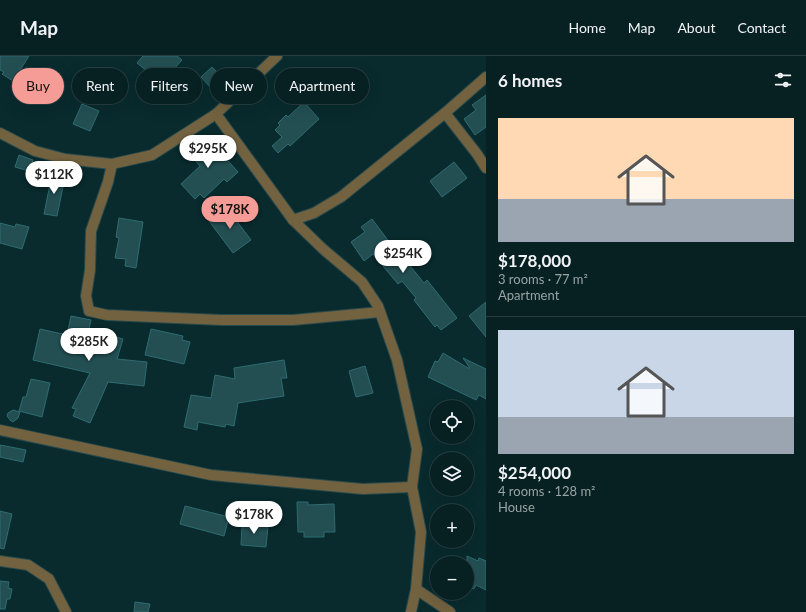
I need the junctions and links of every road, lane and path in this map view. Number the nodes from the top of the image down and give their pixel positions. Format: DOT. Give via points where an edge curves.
graph roads {
  1 [pos="277,56"];
  2 [pos="486,77"];
  3 [pos="445,113"];
  4 [pos="216,114"];
  5 [pos="0,133"];
  6 [pos="112,164"];
  7 [pos="486,168"];
  8 [pos="294,220"];
  9 [pos="380,312"];
  10 [pos="0,430"];
  11 [pos="412,487"];
  12 [pos="0,561"];
  13 [pos="416,589"];
  14 [pos="66,612"];
  15 [pos="411,612"];
  16 [pos="450,612"];
  1 -- 4 [label="street"];
  2 -- 3 [label="street"];
  3 -- 7 [label="street"];
  3 -- 8 [label="street" via="341,197 314,213"];
  4 -- 6 [label="street" via="152,155"];
  4 -- 8 [label="street"];
  5 -- 6 [label="street" via="43,153 65,159"];
  6 -- 9 [label="street" via="91,231 86,296 89,311 107,315 228,320 293,320"];
  8 -- 9 [label="street" via="362,282"];
  9 -- 11 [label="street" via="397,360 417,449"];
  10 -- 11 [label="street" via="212,475 363,489"];
  11 -- 13 [label="street" via="421,532"];
  12 -- 14 [label="street" via="28,565 49,579"];
  13 -- 15 [label="street"];
  13 -- 16 [label="street"];
}
